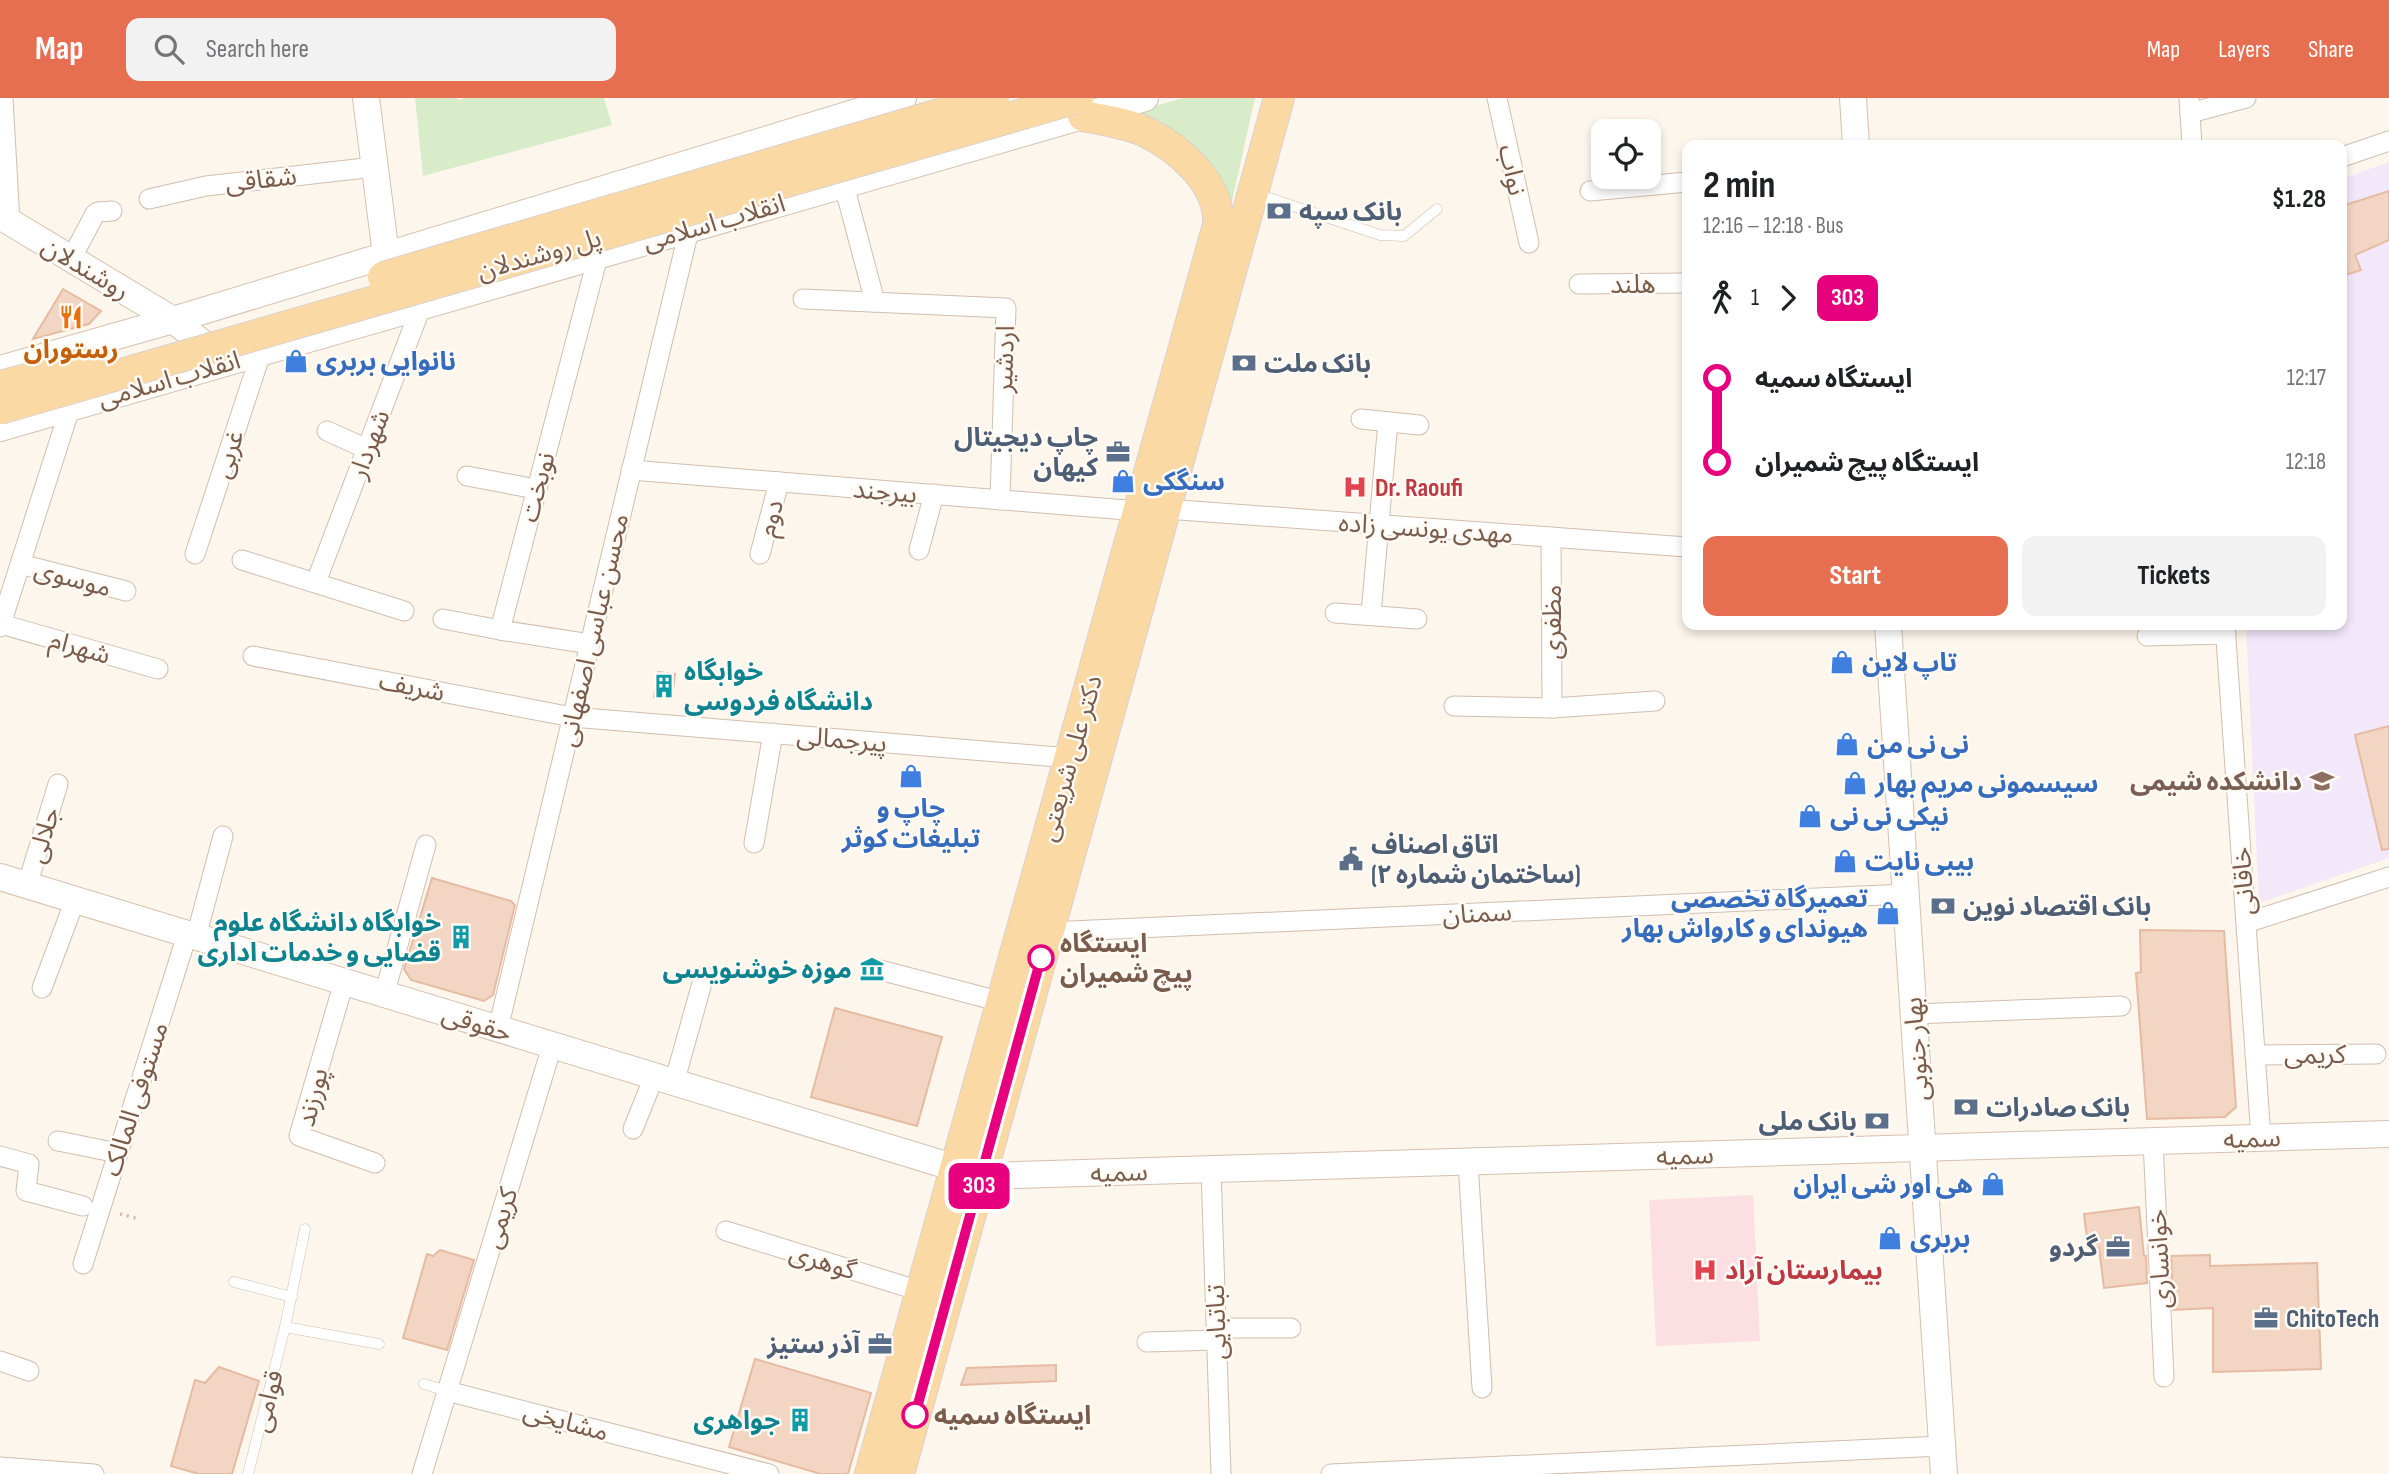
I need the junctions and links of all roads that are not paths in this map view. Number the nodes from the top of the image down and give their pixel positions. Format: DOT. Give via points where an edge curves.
graph roads {
  1 [pos="3,98"];
  2 [pos="366,98"];
  3 [pos="903,98"];
  4 [pos="994,98"];
  5 [pos="1146,98"];
  6 [pos="1279,98"];
  7 [pos="1497,98"];
  8 [pos="1853,98"];
  9 [pos="2246,98"];
  10 [pos="2189,105"];
  11 [pos="1080,107"];
  12 [pos="1856,140"];
  13 [pos="2192,140"];
  14 [pos="2389,141"];
  15 [pos="2347,155"];
  16 [pos="374,167"];
  17 [pos="1682,182"];
  18 [pos="844,185"];
  19 [pos="1590,191"];
  20 [pos="1253,193"];
  21 [pos="149,199"];
  22 [pos="1437,209"];
  23 [pos="112,211"];
  24 [pos="5,219"];
  25 [pos="499,221"];
  26 [pos="689,230"];
  27 [pos="1529,243"];
  28 [pos="386,255"];
  29 [pos="598,256"];
  30 [pos="71,259"];
  31 [pos="514,280"];
  32 [pos="1579,284"];
  33 [pos="1682,284"];
  34 [pos="248,297"];
  35 [pos="803,299"];
  36 [pos="875,302"];
  37 [pos="421,307"];
  38 [pos="173,320"];
  39 [pos="74,349"];
  40 [pos="259,353"];
  41 [pos="226,361"];
  42 [pos="0,369"];
  43 [pos="0,386"];
  44 [pos="81,404"];
  45 [pos="0,409"];
  46 [pos="1361,419"];
  47 [pos="1388,422"];
  48 [pos="1419,425"];
  49 [pos="0,428"];
  50 [pos="327,431"];
  51 [pos="367,449"];
  52 [pos="631,470"];
  53 [pos="467,476"];
  54 [pos="779,482"];
  55 [pos="536,489"];
  56 [pos="934,494"];
  57 [pos="1000,500"];
  58 [pos="1152,510"];
  59 [pos="1379,525"];
  60 [pos="1551,537"];
  61 [pos="1682,547"];
  62 [pos="919,550"];
  63 [pos="195,554"];
  64 [pos="760,554"];
  65 [pos="242,561"];
  66 [pos="20,564"];
  67 [pos="316,582"];
  68 [pos="126,591"];
  69 [pos="404,611"];
  70 [pos="1335,613"];
  71 [pos="1371,614"];
  72 [pos="1417,618"];
  73 [pos="443,619"];
  74 [pos="1,626"];
  75 [pos="500,630"];
  76 [pos="1888,630"];
  77 [pos="2214,630"];
  78 [pos="2225,630"];
  79 [pos="2147,636"];
  80 [pos="590,644"];
  81 [pos="253,656"];
  82 [pos="158,669"];
  83 [pos="1655,701"];
  84 [pos="1454,706"];
  85 [pos="1552,708"];
  86 [pos="572,717"];
  87 [pos="773,733"];
  88 [pos="1070,758"];
  89 [pos="58,783"];
  90 [pos="223,836"];
  91 [pos="754,843"];
  92 [pos="426,845"];
  93 [pos="0,877"];
  94 [pos="2389,877"];
  95 [pos="27,886"];
  96 [pos="1906,894"];
  97 [pos="75,900"];
  98 [pos="2246,923"];
  99 [pos="1048,932"];
  100 [pos="192,936"];
  101 [pos="876,969"];
  102 [pos="704,976"];
  103 [pos="344,982"];
  104 [pos="42,988"];
  105 [pos="384,995"];
  106 [pos="1002,1002"];
  107 [pos="2121,1006"];
  108 [pos="1914,1014"];
  109 [pos="498,1030"];
  110 [pos="552,1046"];
  111 [pos="2376,1054"];
  112 [pos="2255,1055"];
  113 [pos="664,1080"];
  114 [pos="632,1129"];
  115 [pos="2389,1134"];
  116 [pos="2261,1138"];
  117 [pos="58,1141"];
  118 [pos="2153,1141"];
  119 [pos="1923,1148"];
  120 [pos="118,1153"];
  121 [pos="0,1156"];
  122 [pos="1468,1162"];
  123 [pos="375,1163"];
  124 [pos="1211,1169"];
  125 [pos="968,1173"];
  126 [pos="83,1206"];
  127 [pos="305,1229"];
  128 [pos="726,1231"];
  129 [pos="83,1264"];
  130 [pos="234,1282"];
  131 [pos="920,1291"];
  132 [pos="292,1297"];
  133 [pos="285,1327"];
  134 [pos="1291,1328"];
  135 [pos="1216,1334"];
  136 [pos="1147,1342"];
  137 [pos="379,1344"];
  138 [pos="0,1361"];
  139 [pos="29,1371"];
  140 [pos="2164,1377"];
  141 [pos="424,1384"];
  142 [pos="1482,1388"];
  143 [pos="447,1391"];
  144 [pos="1942,1446"];
  145 [pos="1737,1465"];
  146 [pos="1558,1469"];
  147 [pos="7,1470"];
  148 [pos="93,1474"];
  149 [pos="248,1474"];
  150 [pos="422,1474"];
  151 [pos="769,1474"];
  152 [pos="870,1474"];
  153 [pos="899,1474"];
  154 [pos="1221,1474"];
  155 [pos="1331,1474"];
  156 [pos="1944,1474"];
  1 -- 24 [label="street"];
  2 -- 16 [label="main road"];
  3 -- 25 [label="main road"];
  4 -- 43 [label="main road, پل روشندلان, bridge"];
  5 -- 11 [label="main road, انقلاب اسلامی"];
  6 -- 20 [label="main road, دکتر علی شریعتی"];
  7 -- 27 [label="street, نواب"];
  8 -- 12 [label="main road"];
  9 -- 10 [label="street"];
  10 -- 13 [label="street"];
  11 -- 18 [label="main road, انقلاب اسلامی"];
  11 -- 45 [label="main road, پل روشندلان, bridge"];
  11 -- 58 [label="main road, دکتر علی شریعتی" via="1145,132 1171,148 1196,171 1219,214"];
  14 -- 15 [label="street"];
  16 -- 21 [label="street, شقاقی" via="206,186"];
  16 -- 28 [label="main road"];
  17 -- 19 [label="street"];
  18 -- 26 [label="main road, انقلاب اسلامی"];
  18 -- 36 [label="street"];
  20 -- 22 [label="lane" via="1380,235 1404,236"];
  20 -- 58 [label="main road, دکتر علی شریعتی"];
  23 -- 30 [label="street" via="95,214"];
  24 -- 30 [label="main road, روشندلان"];
  25 -- 28 [label="main road"];
  25 -- 31 [label="main road" via="492,234 500,273"];
  26 -- 29 [label="main road, انقلاب اسلامی"];
  26 -- 52 [label="street, محسن عباسی اصفهانی"];
  28 -- 34 [label="main road"];
  29 -- 31 [label="main road, انقلاب اسلامی"];
  29 -- 55 [label="street, نوبخت"];
  30 -- 38 [label="main road, روشندلان"];
  31 -- 37 [label="main road, انقلاب اسلامی"];
  32 -- 33 [label="street, هلند"];
  34 -- 38 [label="main road"];
  34 -- 40 [label="main road" via="235,312 234,328 241,342"];
  35 -- 36 [label="street, اردشیر"];
  36 -- 57 [label="street, اردشیر" via="1006,308"];
  37 -- 40 [label="main road, انقلاب اسلامی"];
  37 -- 51 [label="street, شهردار"];
  38 -- 39 [label="main road"];
  38 -- 41 [label="main road, روشندلان"];
  39 -- 42 [label="main road"];
  39 -- 44 [label="main road" via="105,348 119,359 121,373 115,384"];
  40 -- 41 [label="main road, انقلاب اسلامی"];
  40 -- 63 [label="street, غربی"];
  41 -- 44 [label="main road, انقلاب اسلامی"];
  44 -- 49 [label="main road, انقلاب اسلامی"];
  44 -- 66 [label="street"];
  46 -- 47 [label="street"];
  47 -- 48 [label="street"];
  47 -- 59 [label="street"];
  50 -- 51 [label="street"];
  51 -- 67 [label="street, شهردار"];
  52 -- 54 [label="street, بیرجند"];
  52 -- 80 [label="street, محسن عباسی اصفهانی"];
  53 -- 55 [label="street"];
  54 -- 56 [label="street, بیرجند"];
  54 -- 64 [label="street, دوم"];
  55 -- 75 [label="street, نوبخت"];
  56 -- 57 [label="street, بیرجند"];
  56 -- 62 [label="street"];
  57 -- 58 [label="street, بیرجند"];
  58 -- 59 [label="street, مهدی یونسی زاده"];
  58 -- 88 [label="main road, دکتر علی شریعتی"];
  58 -- 99 [label="main road, دکتر علی شریعتی"];
  59 -- 60 [label="street, مهدی یونسی زاده"];
  59 -- 71 [label="street"];
  60 -- 61 [label="street, مهدی یونسی زاده"];
  60 -- 85 [label="street, مظفری"];
  65 -- 67 [label="street"];
  66 -- 68 [label="street, موسوی"];
  66 -- 74 [label="street"];
  67 -- 69 [label="street"];
  70 -- 71 [label="street"];
  71 -- 72 [label="street"];
  73 -- 75 [label="street"];
  74 -- 82 [label="street, شهرام"];
  75 -- 80 [label="street"];
  76 -- 96 [label="main road, بهار جنوبی"];
  77 -- 79 [label="street"];
  78 -- 98 [label="street, خاقانی"];
  80 -- 86 [label="street, محسن عباسی اصفهانی"];
  81 -- 86 [label="street, شریف"];
  83 -- 85 [label="street"];
  84 -- 85 [label="street"];
  86 -- 87 [label="street, پیرجمالی"];
  86 -- 109 [label="street, محسن عباسی اصفهانی"];
  87 -- 88 [label="street, پیرجمالی"];
  87 -- 91 [label="street"];
  88 -- 106 [label="main road, دکتر علی شریعتی"];
  89 -- 95 [label="street, جلالی"];
  90 -- 100 [label="street, مستوفی المالک"];
  92 -- 105 [label="street"];
  93 -- 95 [label="main road, حقوقی"];
  94 -- 98 [label="street"];
  95 -- 97 [label="main road, حقوقی"];
  96 -- 99 [label="street, سمنان"];
  96 -- 108 [label="main road, بهار جنوبی"];
  97 -- 100 [label="main road, حقوقی"];
  97 -- 104 [label="street"];
  98 -- 112 [label="street, خاقانی"];
  99 -- 125 [label="main road, دکتر علی شریعتی"];
  100 -- 103 [label="main road, حقوقی"];
  100 -- 120 [label="street, مستوفی المالک"];
  101 -- 106 [label="street"];
  102 -- 113 [label="street"];
  103 -- 105 [label="main road, حقوقی"];
  103 -- 123 [label="street, پورزند" via="299,1136"];
  105 -- 109 [label="main road, حقوقی"];
  106 -- 125 [label="main road, دکتر علی شریعتی"];
  107 -- 108 [label="street"];
  108 -- 119 [label="main road, بهار جنوبی"];
  109 -- 110 [label="main road, حقوقی"];
  110 -- 113 [label="main road, حقوقی"];
  110 -- 143 [label="street, کریمی"];
  111 -- 112 [label="street, کریمی"];
  112 -- 116 [label="street, خاقانی"];
  113 -- 114 [label="street"];
  113 -- 125 [label="main road, حقوقی"];
  115 -- 116 [label="main road, سمیه"];
  116 -- 118 [label="main road, سمیه"];
  117 -- 120 [label="street"];
  118 -- 119 [label="main road, سمیه"];
  118 -- 140 [label="street, خوانساری"];
  119 -- 122 [label="main road, سمیه"];
  119 -- 144 [label="main road, بهار جنوبی"];
  120 -- 129 [label="street, مستوفی المالک"];
  121 -- 126 [label="street" via="29,1164 26,1191"];
  122 -- 124 [label="main road, سمیه"];
  122 -- 142 [label="street"];
  124 -- 125 [label="main road, سمیه"];
  124 -- 135 [label="street, تباتبایی"];
  125 -- 131 [label="main road, دکتر علی شریعتی"];
  125 -- 153 [label="main road, دکتر علی شریعتی"];
  127 -- 132 [label="lane, قوامی"];
  128 -- 131 [label="street, گوهری"];
  130 -- 132 [label="lane"];
  131 -- 152 [label="main road, دکتر علی شریعتی"];
  132 -- 133 [label="lane, قوامی"];
  133 -- 137 [label="lane"];
  133 -- 149 [label="lane, قوامی"];
  134 -- 135 [label="street"];
  135 -- 136 [label="street"];
  135 -- 154 [label="street, تباتبایی"];
  138 -- 139 [label="street"];
  141 -- 143 [label="lane"];
  143 -- 150 [label="street"];
  143 -- 151 [label="street, مشایخی"];
  144 -- 145 [label="street"];
  144 -- 156 [label="main road, بهار جنوبی"];
  145 -- 146 [label="street"];
  146 -- 155 [label="street"];
  147 -- 148 [label="street"];
}
